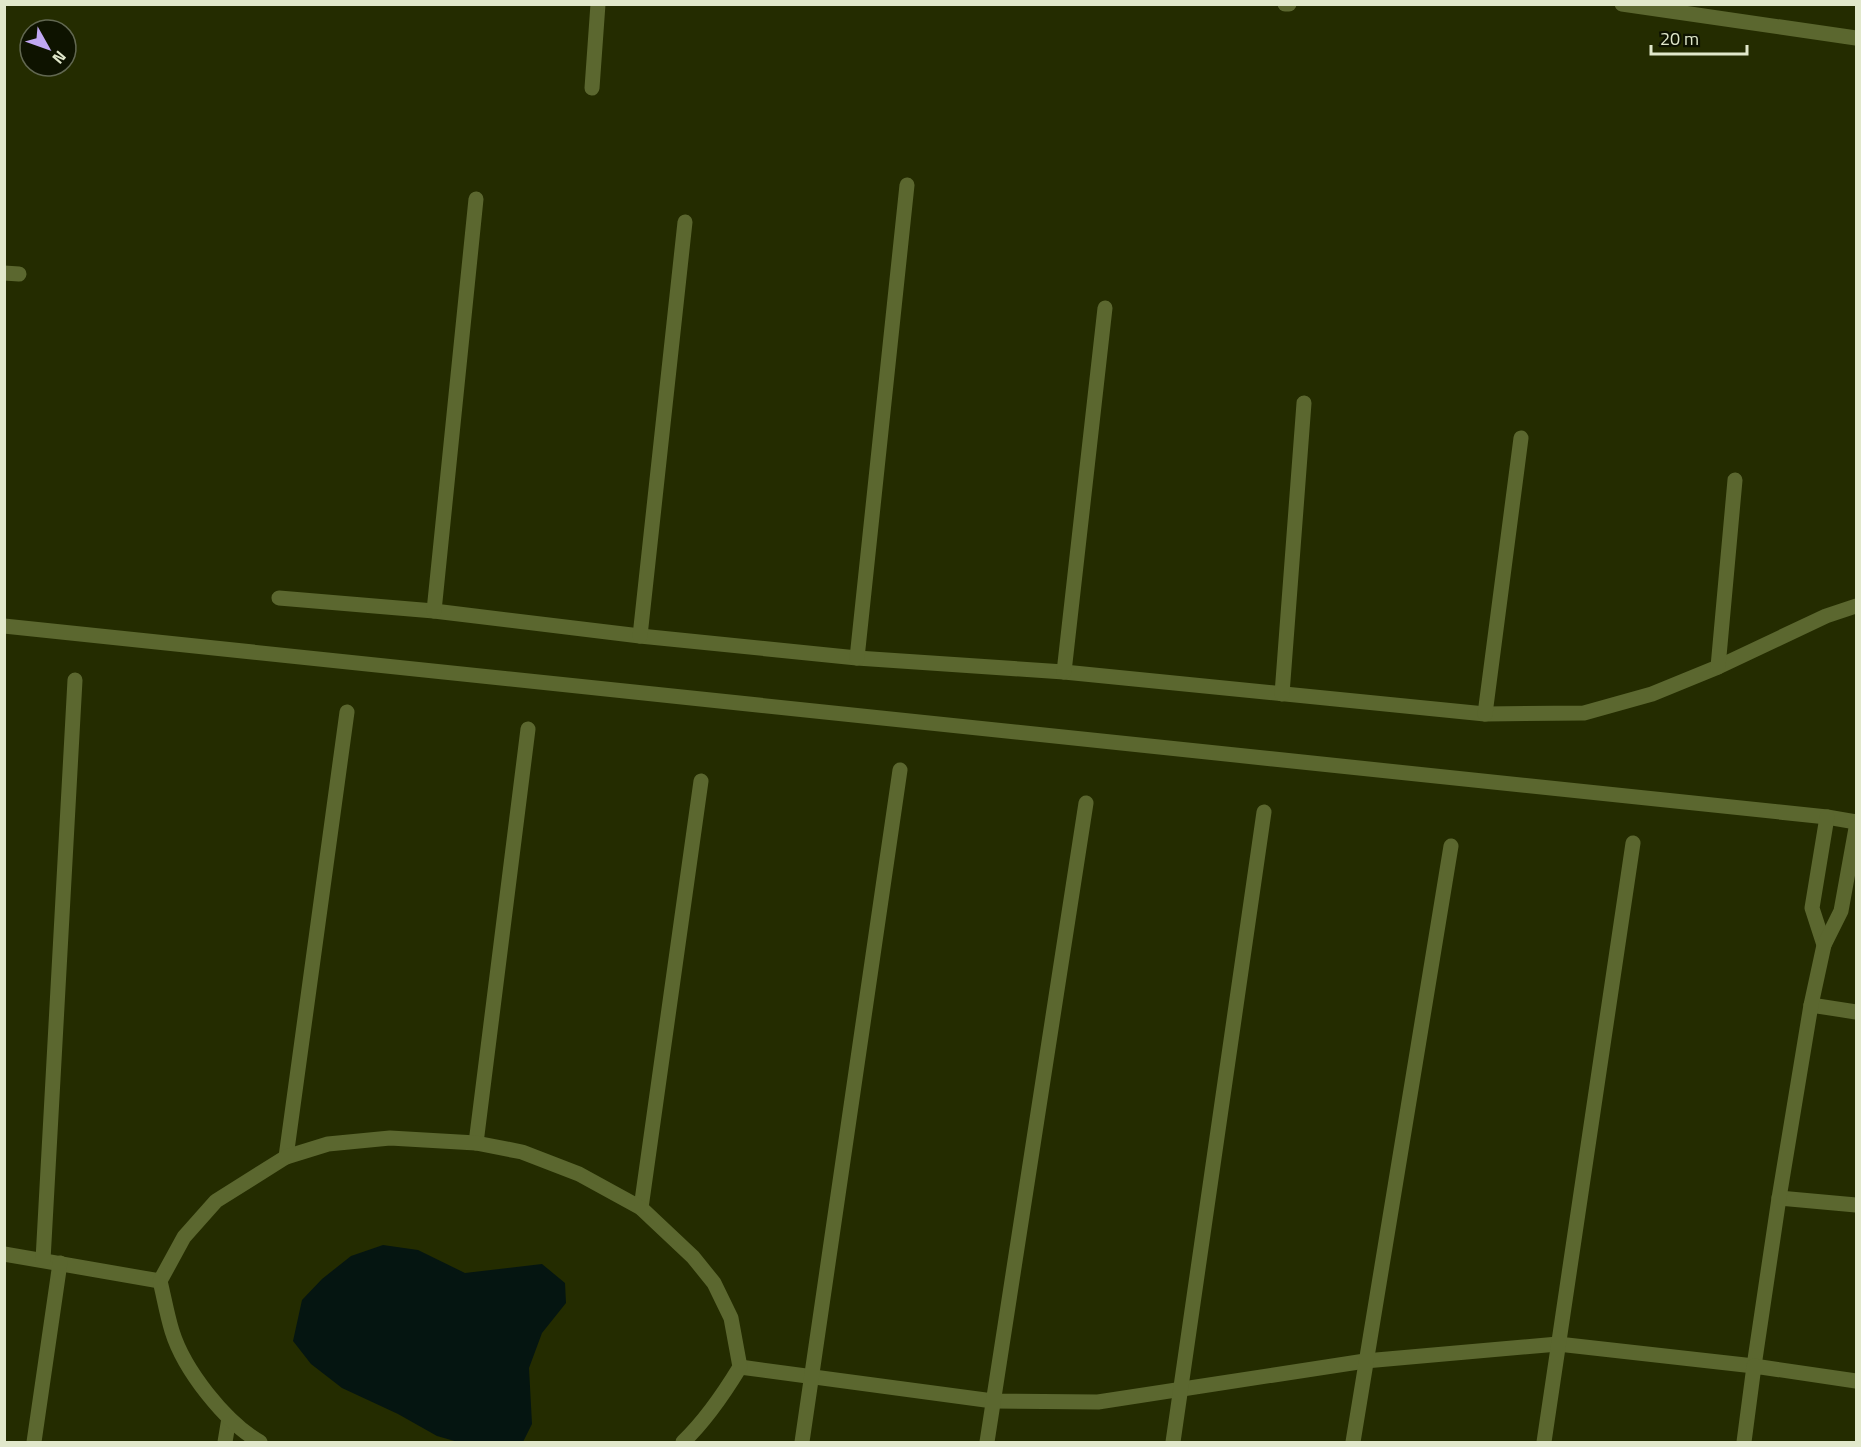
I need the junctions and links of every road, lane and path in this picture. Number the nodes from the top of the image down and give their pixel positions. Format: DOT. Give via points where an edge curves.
graph roads {
  1 [pos="598,4"];
  2 [pos="1622,4"];
  3 [pos="1857,38"];
  4 [pos="592,88"];
  5 [pos="907,185"];
  6 [pos="476,199"];
  7 [pos="685,222"];
  8 [pos="1105,308"];
  9 [pos="1304,403"];
  10 [pos="1521,438"];
  11 [pos="1735,480"];
  12 [pos="279,598"];
  13 [pos="1857,606"];
  14 [pos="434,611"];
  15 [pos="4,626"];
  16 [pos="640,636"];
  17 [pos="857,658"];
  18 [pos="1718,667"];
  19 [pos="1064,672"];
  20 [pos="75,681"];
  21 [pos="1282,694"];
  22 [pos="346,712"];
  23 [pos="1485,714"];
  24 [pos="528,729"];
  25 [pos="900,770"];
  26 [pos="701,781"];
  27 [pos="1086,803"];
  28 [pos="1264,812"];
  29 [pos="1827,817"];
  30 [pos="1857,822"];
  31 [pos="1857,828"];
  32 [pos="1633,843"];
  33 [pos="1451,846"];
  34 [pos="1824,945"];
  35 [pos="1811,1005"];
  36 [pos="1857,1012"];
  37 [pos="476,1143"];
  38 [pos="286,1157"];
  39 [pos="1779,1198"];
  40 [pos="1857,1205"];
  41 [pos="640,1208"];
  42 [pos="4,1254"];
  43 [pos="43,1260"];
  44 [pos="60,1263"];
  45 [pos="160,1281"];
  46 [pos="1558,1344"];
  47 [pos="1365,1361"];
  48 [pos="1755,1366"];
  49 [pos="740,1367"];
  50 [pos="812,1377"];
  51 [pos="1857,1381"];
  52 [pos="1180,1390"];
  53 [pos="993,1401"];
  54 [pos="229,1418"];
  55 [pos="34,1443"];
  56 [pos="225,1443"];
  57 [pos="260,1443"];
  58 [pos="683,1443"];
  59 [pos="802,1443"];
  60 [pos="987,1443"];
  61 [pos="1173,1443"];
  62 [pos="1353,1443"];
  63 [pos="1544,1443"];
  64 [pos="1744,1443"];
  1 -- 4 [label="street"];
  2 -- 3 [label="street"];
  5 -- 17 [label="street"];
  6 -- 14 [label="street"];
  7 -- 16 [label="street"];
  8 -- 19 [label="street"];
  9 -- 21 [label="street"];
  10 -- 23 [label="street"];
  11 -- 18 [label="street"];
  12 -- 14 [label="street"];
  13 -- 18 [label="street" via="1826,616"];
  14 -- 16 [label="street"];
  15 -- 29 [label="street"];
  16 -- 17 [label="street"];
  17 -- 19 [label="street"];
  18 -- 23 [label="street" via="1652,694 1584,713"];
  19 -- 21 [label="street"];
  20 -- 43 [label="street"];
  21 -- 23 [label="street"];
  22 -- 38 [label="street"];
  24 -- 37 [label="street"];
  25 -- 50 [label="street"];
  26 -- 41 [label="street"];
  27 -- 53 [label="street"];
  28 -- 52 [label="street"];
  29 -- 30 [label="street"];
  29 -- 34 [label="street" via="1812,908"];
  31 -- 34 [label="street" via="1841,911"];
  32 -- 46 [label="street"];
  33 -- 47 [label="street"];
  34 -- 35 [label="street"];
  35 -- 36 [label="street"];
  35 -- 39 [label="street"];
  37 -- 38 [label="street" via="390,1138 328,1144"];
  37 -- 41 [label="street" via="522,1152 569,1170"];
  38 -- 45 [label="street" via="216,1201 184,1237"];
  39 -- 40 [label="street"];
  39 -- 48 [label="street"];
  41 -- 49 [label="street" via="693,1257 714,1283 731,1318"];
  42 -- 43 [label="street"];
  43 -- 44 [label="street"];
  44 -- 45 [label="street"];
  44 -- 55 [label="street"];
  45 -- 54 [label="street" via="172,1333 195,1378"];
  46 -- 47 [label="street"];
  46 -- 48 [label="street"];
  46 -- 63 [label="street"];
  47 -- 52 [label="street"];
  47 -- 62 [label="street"];
  48 -- 51 [label="street"];
  48 -- 64 [label="street"];
  49 -- 50 [label="street"];
  49 -- 58 [label="street" via="720,1400"];
  50 -- 53 [label="street"];
  50 -- 59 [label="street"];
  52 -- 53 [label="street" via="1098,1402"];
  52 -- 61 [label="street"];
  53 -- 60 [label="street"];
  54 -- 56 [label="street"];
  54 -- 57 [label="street"];
}
